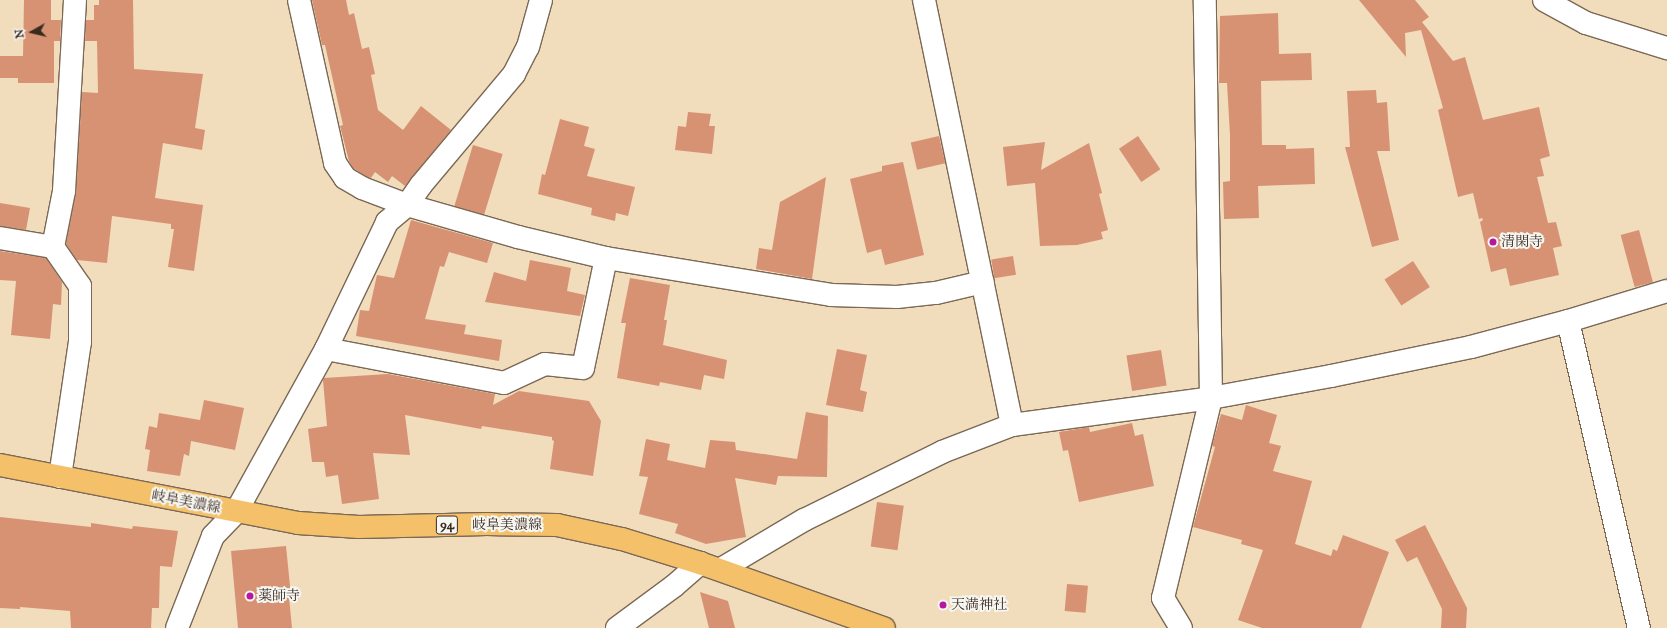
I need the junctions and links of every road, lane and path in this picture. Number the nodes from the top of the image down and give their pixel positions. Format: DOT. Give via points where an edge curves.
graph roads {
  1 [pos="76,0"];
  2 [pos="299,0"];
  3 [pos="541,0"];
  4 [pos="924,0"];
  5 [pos="1206,0"];
  6 [pos="1544,0"];
  7 [pos="1667,48"];
  8 [pos="407,205"];
  9 [pos="0,238"];
  10 [pos="53,247"];
  11 [pos="606,258"];
  12 [pos="983,282"];
  13 [pos="1667,291"];
  14 [pos="1568,321"];
  15 [pos="326,349"];
  16 [pos="1211,398"];
  17 [pos="1012,425"];
  18 [pos="0,465"];
  19 [pos="60,477"];
  20 [pos="236,512"];
  21 [pos="700,563"];
  22 [pos="721,569"];
  23 [pos="177,628"];
  24 [pos="617,628"];
  25 [pos="884,628"];
  26 [pos="1181,628"];
  27 [pos="1639,628"];
  1 -- 10 [label="street" via="64,191"];
  2 -- 8 [label="street" via="335,162 345,178 362,188"];
  3 -- 8 [label="street" via="528,47 514,74 421,184"];
  4 -- 12 [label="street"];
  5 -- 16 [label="street"];
  6 -- 7 [label="street" via="1586,23"];
  8 -- 11 [label="street" via="518,237"];
  8 -- 15 [label="street" via="387,222"];
  9 -- 10 [label="street"];
  10 -- 19 [label="street" via="80,286 80,342"];
  11 -- 12 [label="street" via="831,295 898,297 936,293"];
  11 -- 15 [label="street" via="583,368 545,364 504,383"];
  12 -- 17 [label="street"];
  13 -- 14 [label="street"];
  14 -- 16 [label="street" via="1471,347"];
  14 -- 27 [label="street"];
  15 -- 20 [label="street"];
  16 -- 17 [label="street"];
  16 -- 26 [label="street" via="1163,598"];
  17 -- 22 [label="street" via="942,452 804,520"];
  18 -- 19 [label="main road, 岐阜美濃線 / 94"];
  19 -- 20 [label="main road, 岐阜美濃線 / 94"];
  20 -- 21 [label="main road, 岐阜美濃線 / 94" via="298,523 359,527 557,525 622,539"];
  20 -- 23 [label="street" via="213,536"];
  21 -- 22 [label="main road, 岐阜美濃線 / 94"];
  21 -- 24 [label="street" via="674,586"];
  22 -- 25 [label="main road, 岐阜美濃線 / 94"];
}
